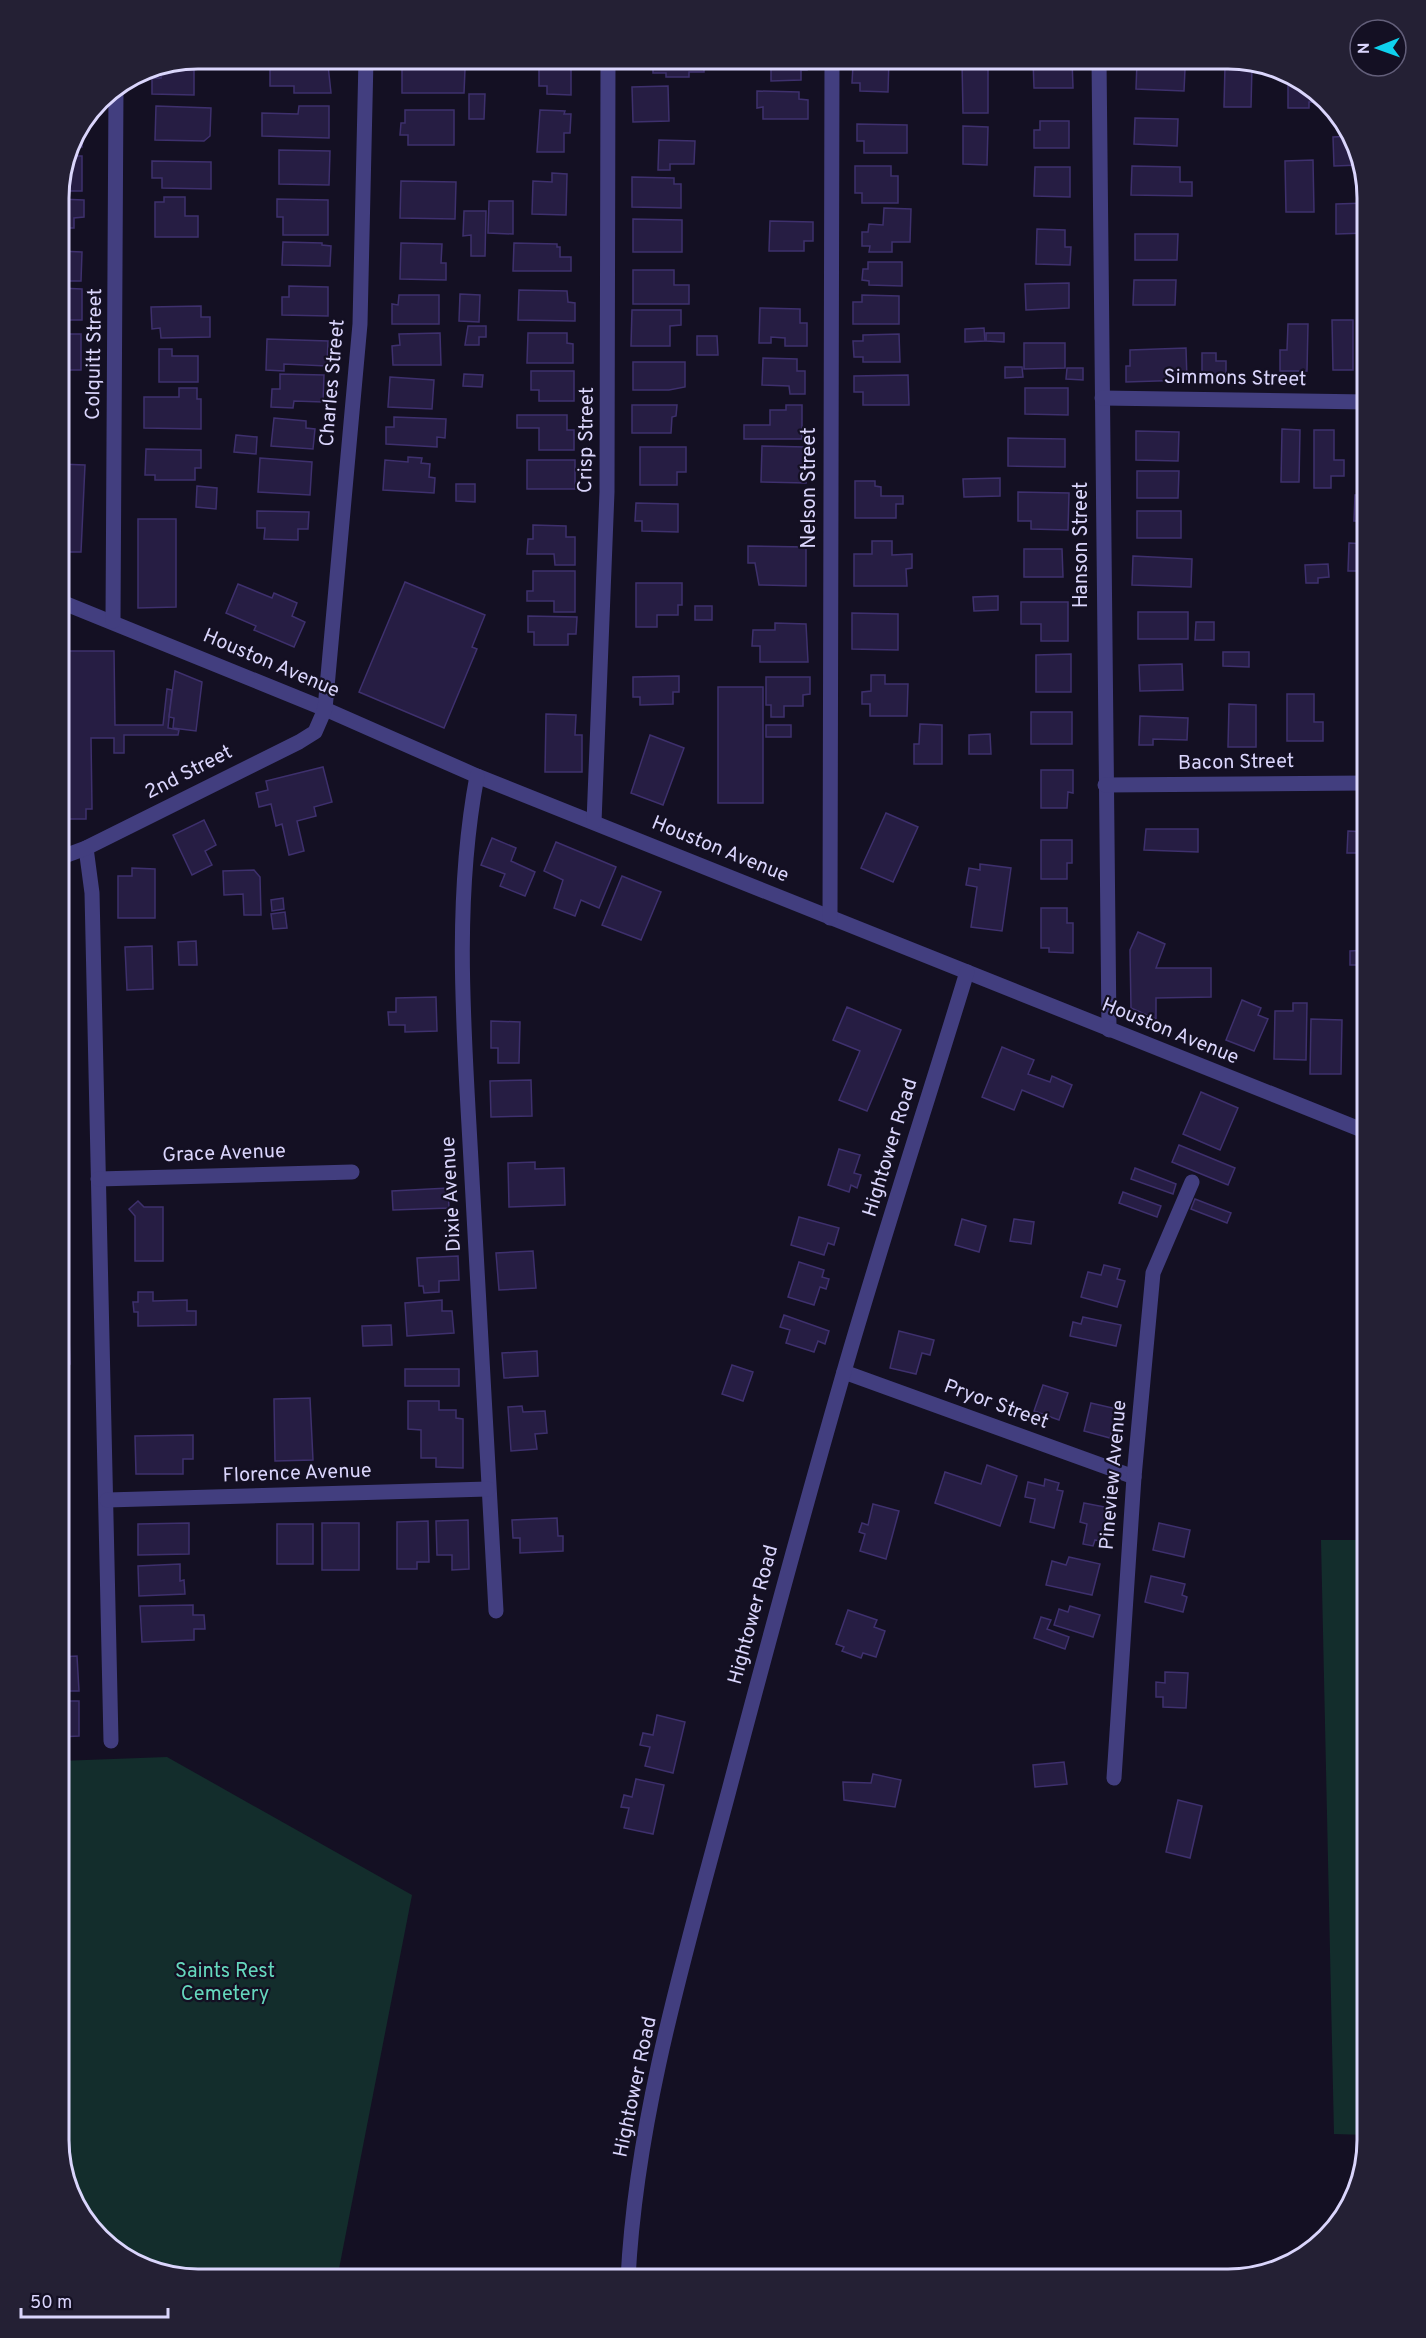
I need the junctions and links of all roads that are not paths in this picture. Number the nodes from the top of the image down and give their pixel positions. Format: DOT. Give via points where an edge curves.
graph roads {
  1 [pos="366,69"];
  2 [pos="608,69"];
  3 [pos="832,69"];
  4 [pos="1099,69"];
  5 [pos="116,99"];
  6 [pos="1102,398"];
  7 [pos="1357,402"];
  8 [pos="69,604"];
  9 [pos="113,621"];
  10 [pos="325,709"];
  11 [pos="477,776"];
  12 [pos="1357,783"];
  13 [pos="1105,785"];
  14 [pos="594,822"];
  15 [pos="86,848"];
  16 [pos="69,854"];
  17 [pos="830,918"];
  18 [pos="967,972"];
  19 [pos="1108,1030"];
  20 [pos="1357,1128"];
  21 [pos="352,1172"];
  22 [pos="98,1179"];
  23 [pos="1192,1182"];
  24 [pos="844,1372"];
  25 [pos="1134,1477"];
  26 [pos="489,1489"];
  27 [pos="107,1500"];
  28 [pos="496,1611"];
  29 [pos="111,1741"];
  30 [pos="1114,1778"];
  31 [pos="629,2269"];
  1 -- 10 [label="street, Charles Street" via="360,324"];
  2 -- 14 [label="street, Crisp Street" via="608,492"];
  3 -- 17 [label="street, Nelson Street"];
  4 -- 6 [label="street, Hanson Street"];
  5 -- 9 [label="street, Colquitt Street"];
  6 -- 7 [label="street, Simmons Street"];
  6 -- 13 [label="street, Hanson Street"];
  8 -- 9 [label="street, Houston Avenue"];
  9 -- 10 [label="street, Houston Avenue"];
  10 -- 11 [label="street, Houston Avenue"];
  10 -- 15 [label="street, 2nd Street" via="315,732 299,742"];
  11 -- 14 [label="street, Houston Avenue"];
  11 -- 26 [label="street, Dixie Avenue" via="463,881 463,1000"];
  12 -- 13 [label="street, Bacon Street"];
  13 -- 19 [label="street, Hanson Street"];
  14 -- 17 [label="street, Houston Avenue"];
  15 -- 16 [label="street, 2nd Street"];
  15 -- 22 [label="street" via="92,893"];
  17 -- 18 [label="street, Houston Avenue"];
  18 -- 19 [label="street, Houston Avenue"];
  18 -- 24 [label="street, Hightower Road"];
  19 -- 20 [label="street, Houston Avenue"];
  21 -- 22 [label="street, Grace Avenue"];
  22 -- 27 [label="street"];
  23 -- 25 [label="street, Pineview Avenue" via="1153,1273"];
  24 -- 25 [label="street, Pryor Street"];
  24 -- 31 [label="street, Hightower Road" via="764,1656 665,2043 639,2177"];
  25 -- 30 [label="street, Pineview Avenue"];
  26 -- 27 [label="street, Florence Avenue"];
  26 -- 28 [label="street, Dixie Avenue"];
  27 -- 29 [label="street"];
}
